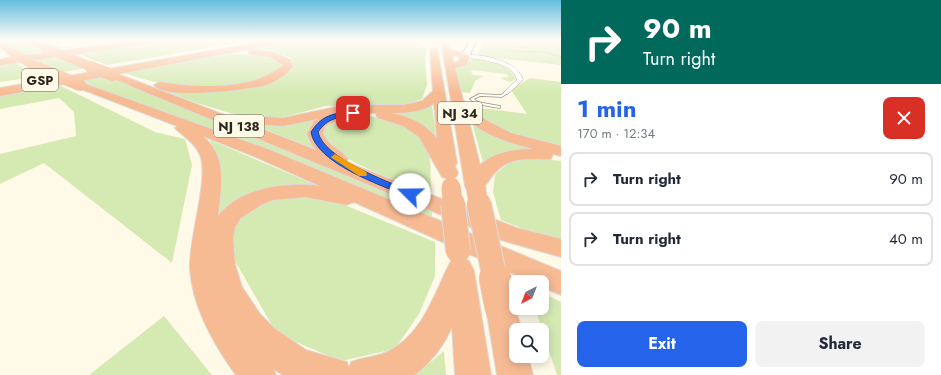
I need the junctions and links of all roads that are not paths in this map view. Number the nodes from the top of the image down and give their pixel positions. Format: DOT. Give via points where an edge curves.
graph roads {
  1 [pos="22,58"];
  2 [pos="32,58"];
  3 [pos="72,58"];
  4 [pos="172,58"];
  5 [pos="189,58"];
  6 [pos="282,58"];
  7 [pos="438,58"];
  8 [pos="444,58"];
  9 [pos="464,58"];
  10 [pos="0,62"];
  11 [pos="450,67"];
  12 [pos="112,75"];
  13 [pos="0,88"];
  14 [pos="0,92"];
  15 [pos="439,92"];
  16 [pos="506,93"];
  17 [pos="458,102"];
  18 [pos="499,107"];
  19 [pos="196,108"];
  20 [pos="168,118"];
  21 [pos="561,152"];
  22 [pos="561,158"];
  23 [pos="366,176"];
  24 [pos="450,180"];
  25 [pos="476,188"];
  26 [pos="402,214"];
  27 [pos="512,235"];
  28 [pos="561,248"];
  29 [pos="561,254"];
  30 [pos="459,260"];
  31 [pos="561,283"];
  32 [pos="516,369"];
  33 [pos="258,375"];
  34 [pos="334,375"];
  35 [pos="364,375"];
  36 [pos="473,375"];
  1 -- 20 [label="highway, NJ 138, bridge" via="37,67 80,85"];
  2 -- 10 [label="highway, GSP"];
  3 -- 12 [label="highway, NJ 138, bridge"];
  4 -- 13 [label="highway, GSP"];
  5 -- 14 [label="highway"];
  6 -- 12 [label="highway" via="288,64 284,71 269,79 221,89 173,88"];
  7 -- 15 [label="highway, NJ 34"];
  8 -- 11 [label="highway, NJ 34"];
  9 -- 11 [label="highway" via="461,64"];
  9 -- 16 [label="street" via="501,62 518,74 520,80"];
  11 -- 17 [label="highway, NJ 34"];
  12 -- 19 [label="highway, NJ 138"];
  15 -- 19 [label="highway" via="426,104 412,108 345,109 283,122 249,120"];
  15 -- 24 [label="highway, NJ 34"];
  16 -- 18 [label="lane" via="502,96 479,95 472,100"];
  17 -- 21 [label="highway" via="469,116 490,130"];
  17 -- 25 [label="highway, NJ 34"];
  19 -- 23 [label="highway, NJ 138"];
  20 -- 26 [label="highway, NJ 138" via="264,154"];
  20 -- 33 [label="highway" via="198,140 211,156 213,173 204,239 204,272 218,320 237,350"];
  22 -- 25 [label="highway" via="525,154 503,158 489,166"];
  23 -- 24 [label="highway" via="320,145 314,134 319,124 331,117 353,113 397,118 418,127 427,135"];
  23 -- 27 [label="highway, NJ 138"];
  24 -- 30 [label="highway, NJ 34, bridge"];
  25 -- 32 [label="highway, NJ 34, bridge"];
  26 -- 31 [label="highway, NJ 138"];
  26 -- 34 [label="highway" via="331,195 288,190 249,201 234,212 224,226 221,245 224,275 251,328 285,358 311,370"];
  27 -- 28 [label="highway"];
  27 -- 29 [label="highway"];
  30 -- 35 [label="highway" via="440,320 431,336 405,362 388,370"];
  30 -- 36 [label="highway, NJ 34"];
}
